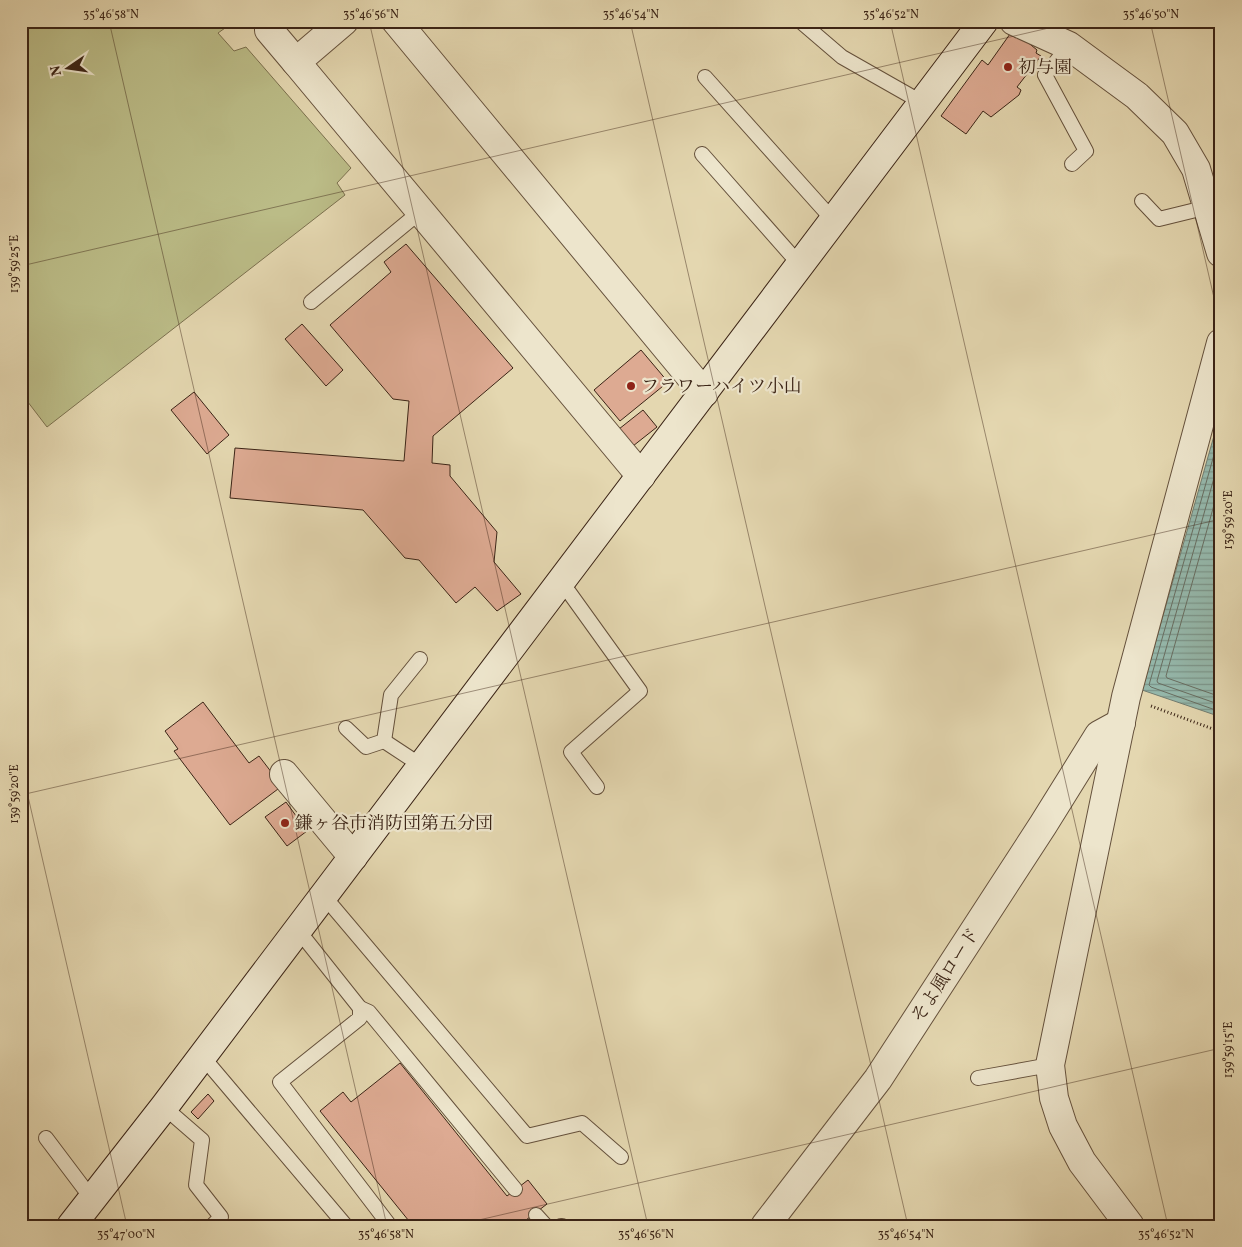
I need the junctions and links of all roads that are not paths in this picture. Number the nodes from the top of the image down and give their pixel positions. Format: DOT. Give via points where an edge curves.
graph roads {
  1 [pos="344,21"];
  2 [pos="396,21"];
  3 [pos="800,21"];
  4 [pos="984,21"];
  5 [pos="1014,21"];
  6 [pos="269,30"];
  7 [pos="1069,46"];
  8 [pos="296,62"];
  9 [pos="705,77"];
  10 [pos="923,103"];
  11 [pos="702,154"];
  12 [pos="1072,164"];
  13 [pos="1142,201"];
  14 [pos="1208,207"];
  15 [pos="421,211"];
  16 [pos="833,220"];
  17 [pos="1221,253"];
  18 [pos="800,265"];
  19 [pos="311,302"];
  20 [pos="1221,343"];
  21 [pos="704,393"];
  22 [pos="641,476"];
  23 [pos="561,581"];
  24 [pos="420,660"];
  25 [pos="1124,710"];
  26 [pos="346,728"];
  27 [pos="384,741"];
  28 [pos="422,766"];
  29 [pos="284,774"];
  30 [pos="598,788"];
  31 [pos="353,857"];
  32 [pos="323,896"];
  33 [pos="298,930"];
  34 [pos="360,1008"];
  35 [pos="202,1056"];
  36 [pos="1050,1064"];
  37 [pos="978,1078"];
  38 [pos="164,1106"];
  39 [pos="46,1138"];
  40 [pos="621,1157"];
  41 [pos="514,1188"];
  42 [pos="92,1199"];
  43 [pos="536,1215"];
  44 [pos="71,1226"];
  45 [pos="212,1226"];
  46 [pos="346,1226"];
  47 [pos="390,1226"];
  48 [pos="546,1226"];
  49 [pos="765,1226"];
  50 [pos="1130,1226"];
  1 -- 8 [label="street"];
  2 -- 21 [label="street"];
  3 -- 10 [label="lane" via="842,57"];
  4 -- 10 [label="street"];
  5 -- 7 [label="street"];
  6 -- 8 [label="street"];
  7 -- 12 [label="lane" via="1045,75 1086,151"];
  7 -- 14 [label="street" via="1137,96 1175,133 1196,169"];
  8 -- 15 [label="street"];
  9 -- 16 [label="lane"];
  10 -- 16 [label="street"];
  11 -- 18 [label="lane"];
  13 -- 14 [label="lane" via="1159,219"];
  14 -- 17 [label="street"];
  15 -- 19 [label="lane"];
  15 -- 22 [label="street"];
  16 -- 18 [label="street"];
  18 -- 21 [label="street"];
  20 -- 25 [label="street"];
  21 -- 22 [label="street"];
  22 -- 23 [label="street"];
  23 -- 28 [label="street"];
  23 -- 30 [label="lane" via="640,691 571,752"];
  24 -- 27 [label="lane" via="391,695"];
  25 -- 36 [label="street"];
  25 -- 49 [label="street, そよ風ロード" via="1099,735 878,1079"];
  26 -- 27 [label="lane" via="366,747"];
  27 -- 28 [label="lane"];
  28 -- 31 [label="street"];
  29 -- 31 [label="street"];
  31 -- 32 [label="street"];
  32 -- 33 [label="street"];
  32 -- 40 [label="lane" via="527,1136 582,1123"];
  33 -- 34 [label="lane"];
  33 -- 35 [label="street"];
  34 -- 41 [label="lane" via="369,1012"];
  34 -- 47 [label="lane" via="360,1018 280,1082"];
  35 -- 38 [label="street"];
  35 -- 46 [label="lane"];
  36 -- 37 [label="lane"];
  36 -- 50 [label="street" via="1054,1098 1063,1126 1082,1162"];
  38 -- 42 [label="street"];
  38 -- 45 [label="lane" via="202,1140 196,1185 221,1217"];
  39 -- 42 [label="lane"];
  42 -- 44 [label="street"];
  43 -- 48 [label="lane"];
}
